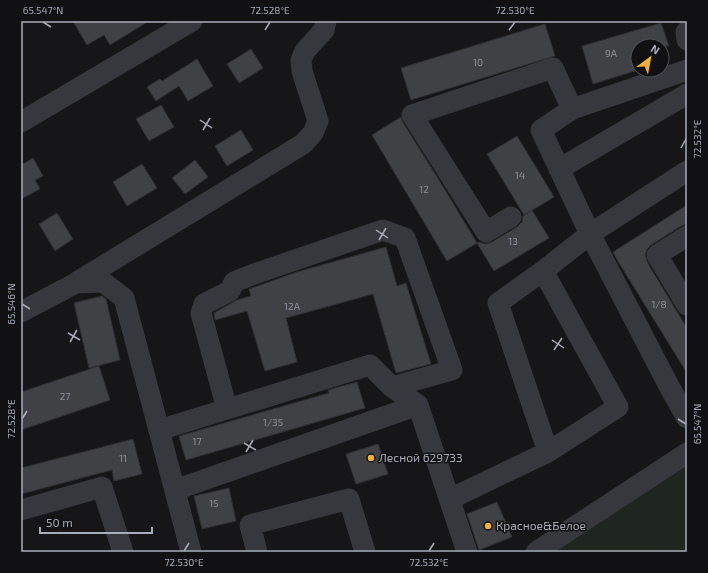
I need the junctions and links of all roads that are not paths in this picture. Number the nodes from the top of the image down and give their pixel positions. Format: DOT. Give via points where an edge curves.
graph roads {
  1 [pos="192,21"];
  2 [pos="326,21"];
  3 [pos="687,31"];
  4 [pos="687,40"];
  5 [pos="687,70"];
  6 [pos="687,94"];
  7 [pos="572,109"];
  8 [pos="21,122"];
  9 [pos="559,169"];
  10 [pos="687,172"];
  11 [pos="511,218"];
  12 [pos="590,234"];
  13 [pos="687,236"];
  14 [pos="543,271"];
  15 [pos="76,283"];
  16 [pos="687,305"];
  17 [pos="21,312"];
  18 [pos="392,387"];
  19 [pos="418,405"];
  20 [pos="227,409"];
  21 [pos="687,418"];
  22 [pos="159,430"];
  23 [pos="548,452"];
  24 [pos="687,453"];
  25 [pos="175,490"];
  26 [pos="450,499"];
  27 [pos="21,510"];
  28 [pos="123,552"];
  29 [pos="191,552"];
  30 [pos="257,552"];
  31 [pos="365,552"];
  32 [pos="467,552"];
  33 [pos="536,552"];
  1 -- 8 [label="street"];
  2 -- 15 [label="street" via="324,30 305,50 301,60 318,121 313,133 303,144"];
  3 -- 4 [label="street"];
  5 -- 7 [label="street"];
  6 -- 9 [label="street"];
  7 -- 9 [label="street" via="541,130"];
  7 -- 11 [label="street" via="553,68 412,115 486,232"];
  9 -- 12 [label="street"];
  10 -- 12 [label="street"];
  12 -- 14 [label="street"];
  12 -- 21 [label="street"];
  13 -- 16 [label="street" via="656,255"];
  14 -- 23 [label="street" via="498,303"];
  14 -- 23 [label="street" via="618,407"];
  15 -- 17 [label="street"];
  15 -- 22 [label="street" via="103,282 124,298"];
  18 -- 19 [label="street"];
  18 -- 20 [label="street" via="370,365"];
  18 -- 20 [label="street" via="452,370 405,238 383,230 234,282 230,291 204,304 201,313"];
  19 -- 25 [label="street"];
  19 -- 26 [label="street"];
  20 -- 22 [label="street"];
  22 -- 25 [label="street"];
  23 -- 26 [label="street"];
  24 -- 33 [label="street"];
  25 -- 29 [label="street"];
  26 -- 32 [label="street"];
  27 -- 28 [label="street" via="102,487"];
  30 -- 31 [label="street" via="250,525 349,499"];
}
